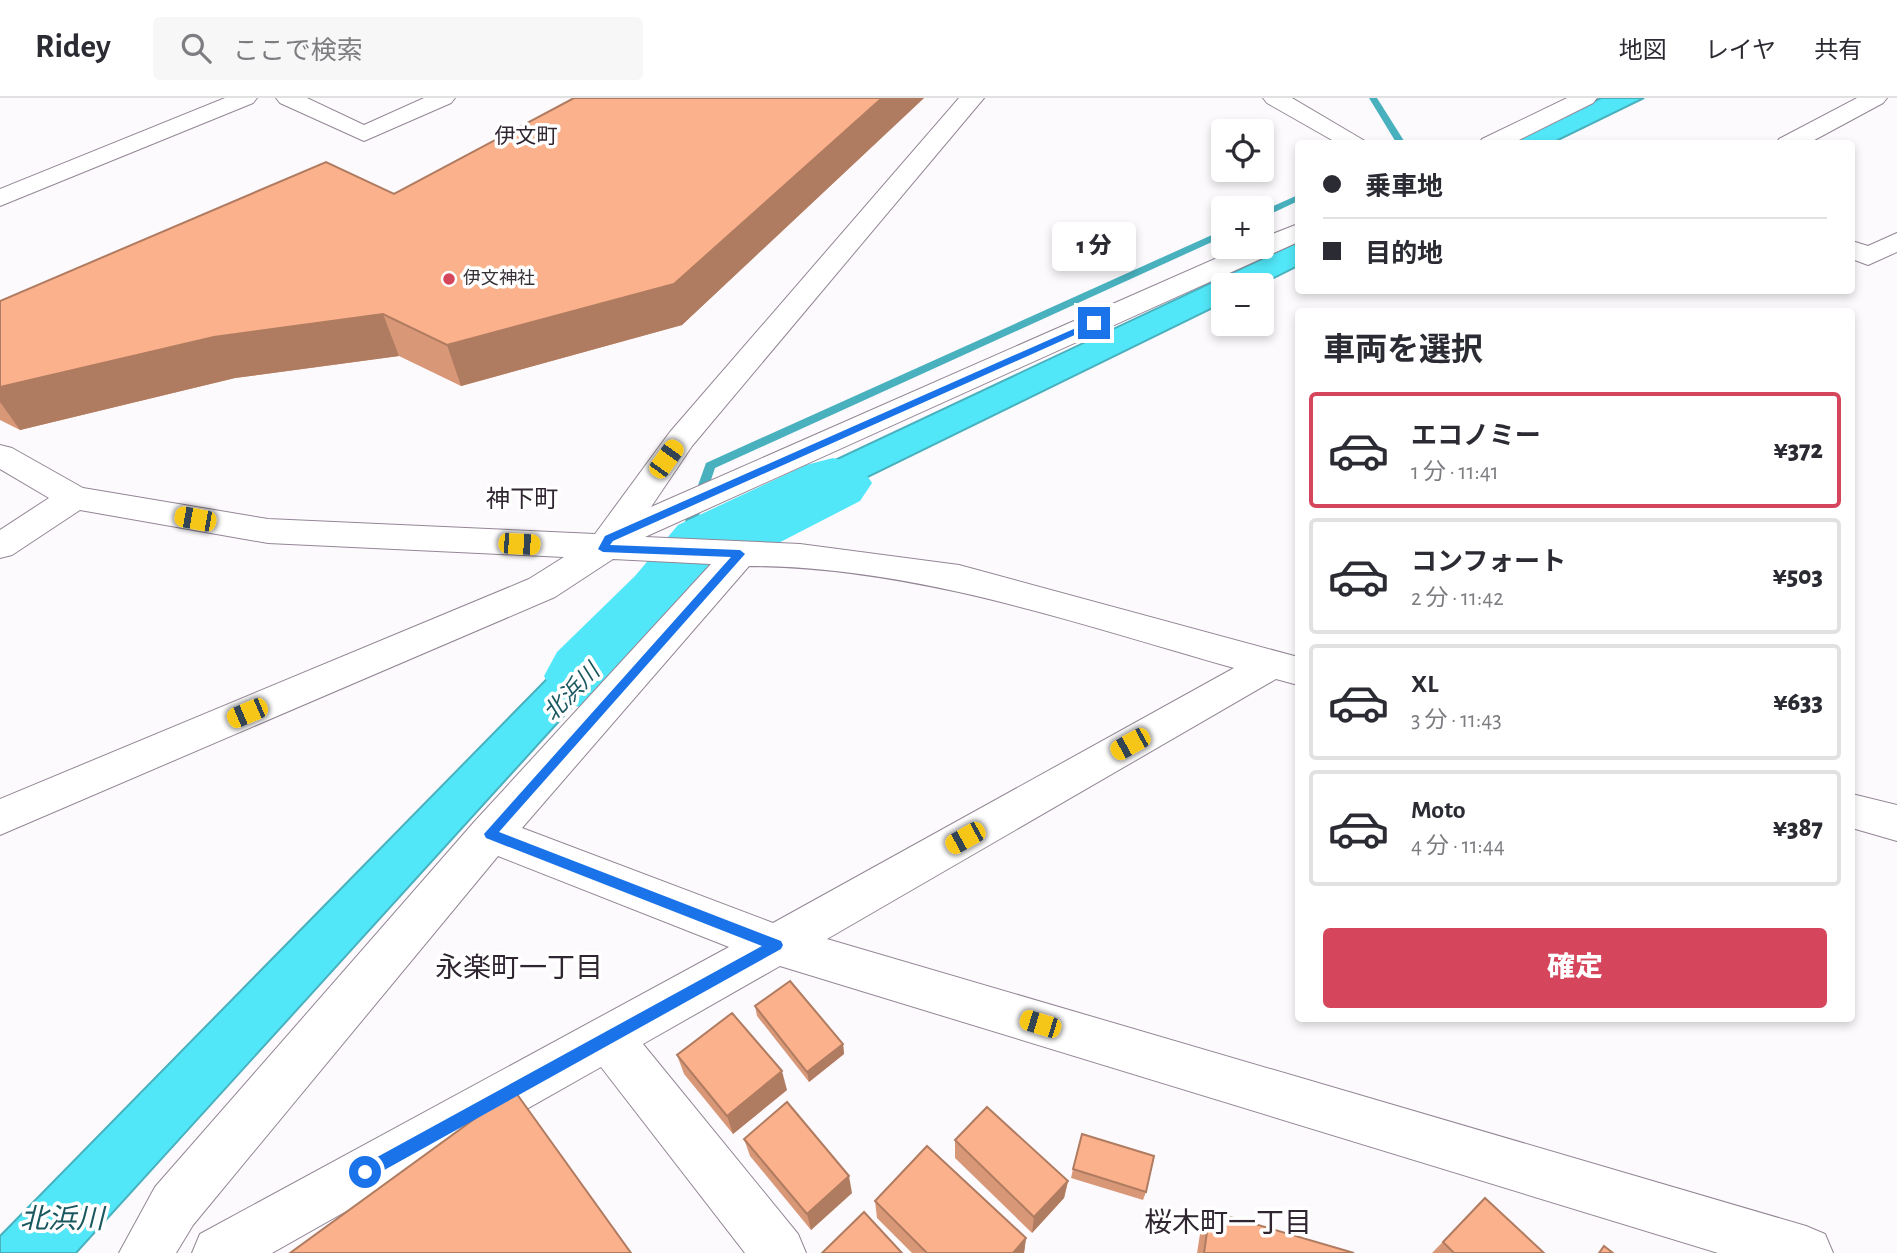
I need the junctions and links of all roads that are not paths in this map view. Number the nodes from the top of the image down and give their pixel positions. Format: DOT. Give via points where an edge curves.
graph roads {
  1 [pos="245,98"];
  2 [pos="288,98"];
  3 [pos="443,98"];
  4 [pos="972,98"];
  5 [pos="1275,98"];
  6 [pos="1586,98"];
  7 [pos="1875,98"];
  8 [pos="214,103"];
  9 [pos="1351,140"];
  10 [pos="1499,140"];
  11 [pos="1796,140"];
  12 [pos="0,198"];
  13 [pos="1295,233"];
  14 [pos="1897,241"];
  15 [pos="1855,250"];
  16 [pos="0,455"];
  17 [pos="74,498"];
  18 [pos="616,545"];
  19 [pos="0,546"];
  20 [pos="748,554"];
  21 [pos="1285,667"];
  22 [pos="1855,812"];
  23 [pos="0,818"];
  24 [pos="1897,823"];
  25 [pos="490,834"];
  26 [pos="776,945"];
  27 [pos="608,1038"];
  28 [pos="146,1253"];
  29 [pos="219,1253"];
  30 [pos="779,1253"];
  31 [pos="1806,1253"];
  1 -- 8 [label="street"];
  2 -- 3 [label="street" via="365,134"];
  4 -- 18 [label="street" via="681,439"];
  5 -- 9 [label="street"];
  6 -- 10 [label="street"];
  7 -- 11 [label="street"];
  8 -- 12 [label="street"];
  13 -- 18 [label="street"];
  14 -- 15 [label="street" via="1868,257"];
  16 -- 17 [label="street"];
  17 -- 18 [label="street" via="268,531"];
  17 -- 19 [label="street"];
  18 -- 20 [label="street"];
  18 -- 23 [label="street" via="542,588"];
  20 -- 21 [label="street" via="800,556 959,578"];
  20 -- 25 [label="street"];
  21 -- 26 [label="street"];
  22 -- 24 [label="street"];
  25 -- 26 [label="street"];
  25 -- 28 [label="street" via="174,1206"];
  26 -- 27 [label="street"];
  26 -- 31 [label="street"];
  27 -- 29 [label="street"];
  27 -- 30 [label="street"];
}
